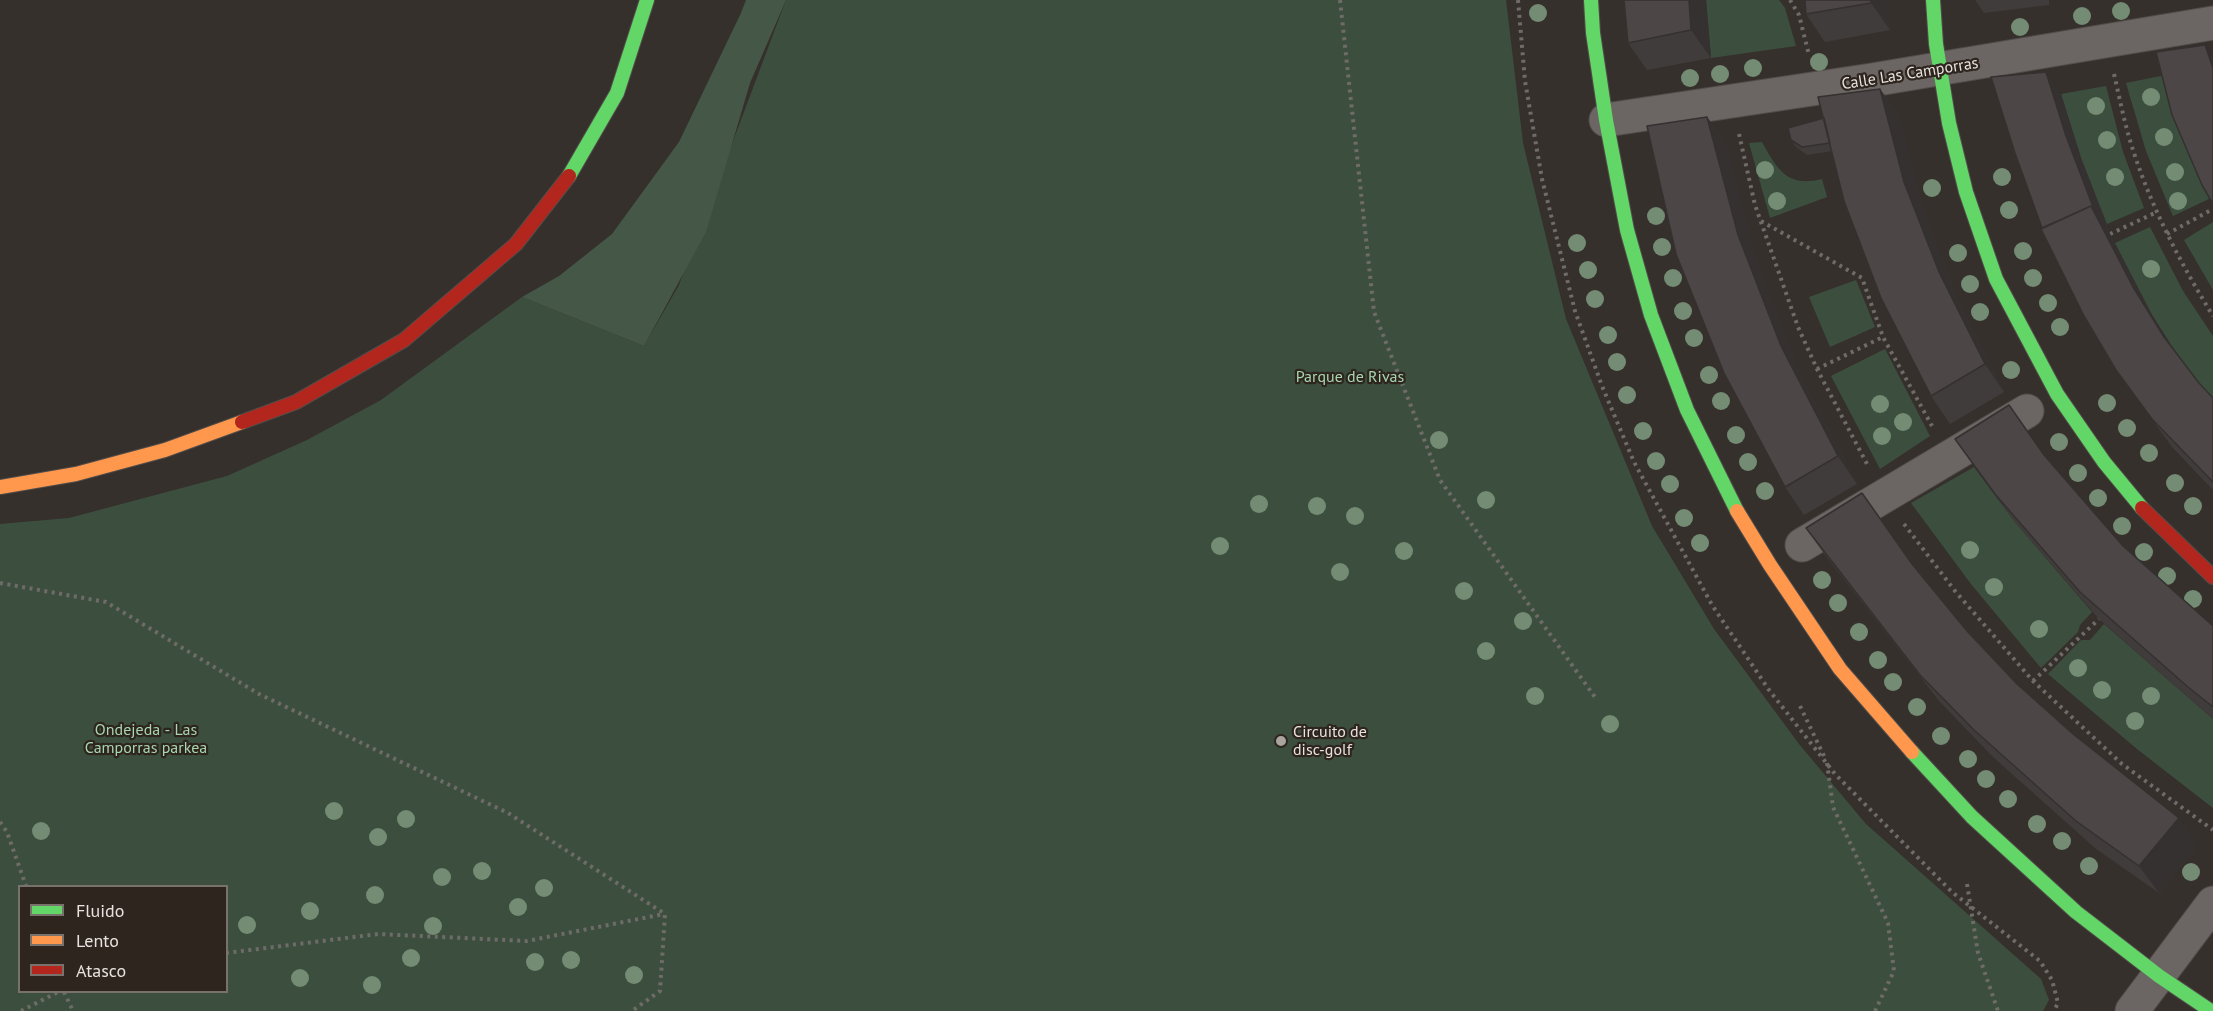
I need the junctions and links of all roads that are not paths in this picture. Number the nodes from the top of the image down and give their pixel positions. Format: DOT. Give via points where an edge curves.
graph roads {
  1 [pos="647,0"];
  2 [pos="1591,0"];
  3 [pos="1933,0"];
  4 [pos="2213,23"];
  5 [pos="1941,69"];
  6 [pos="1606,120"];
  7 [pos="2026,411"];
  8 [pos="0,487"];
  9 [pos="1803,545"];
  10 [pos="2213,577"];
  11 [pos="2213,903"];
  12 [pos="2159,976"];
  13 [pos="2132,1011"];
  14 [pos="2211,1011"];
  1 -- 8 [label="street" via="617,93 576,165 516,244 404,339 296,402 165,450 76,474"];
  2 -- 6 [label="street"];
  3 -- 5 [label="street"];
  4 -- 5 [label="street, Calle Las Camporras"];
  5 -- 6 [label="street, Calle Las Camporras"];
  5 -- 10 [label="street" via="1966,192 1996,279 2057,394 2140,506"];
  6 -- 12 [label="street" via="1627,230 1651,315 1687,410 1734,505 1770,565 1840,669 1972,817 2076,912"];
  7 -- 9 [label="street"];
  11 -- 12 [label="street"];
  12 -- 13 [label="street"];
  12 -- 14 [label="street"];
}
